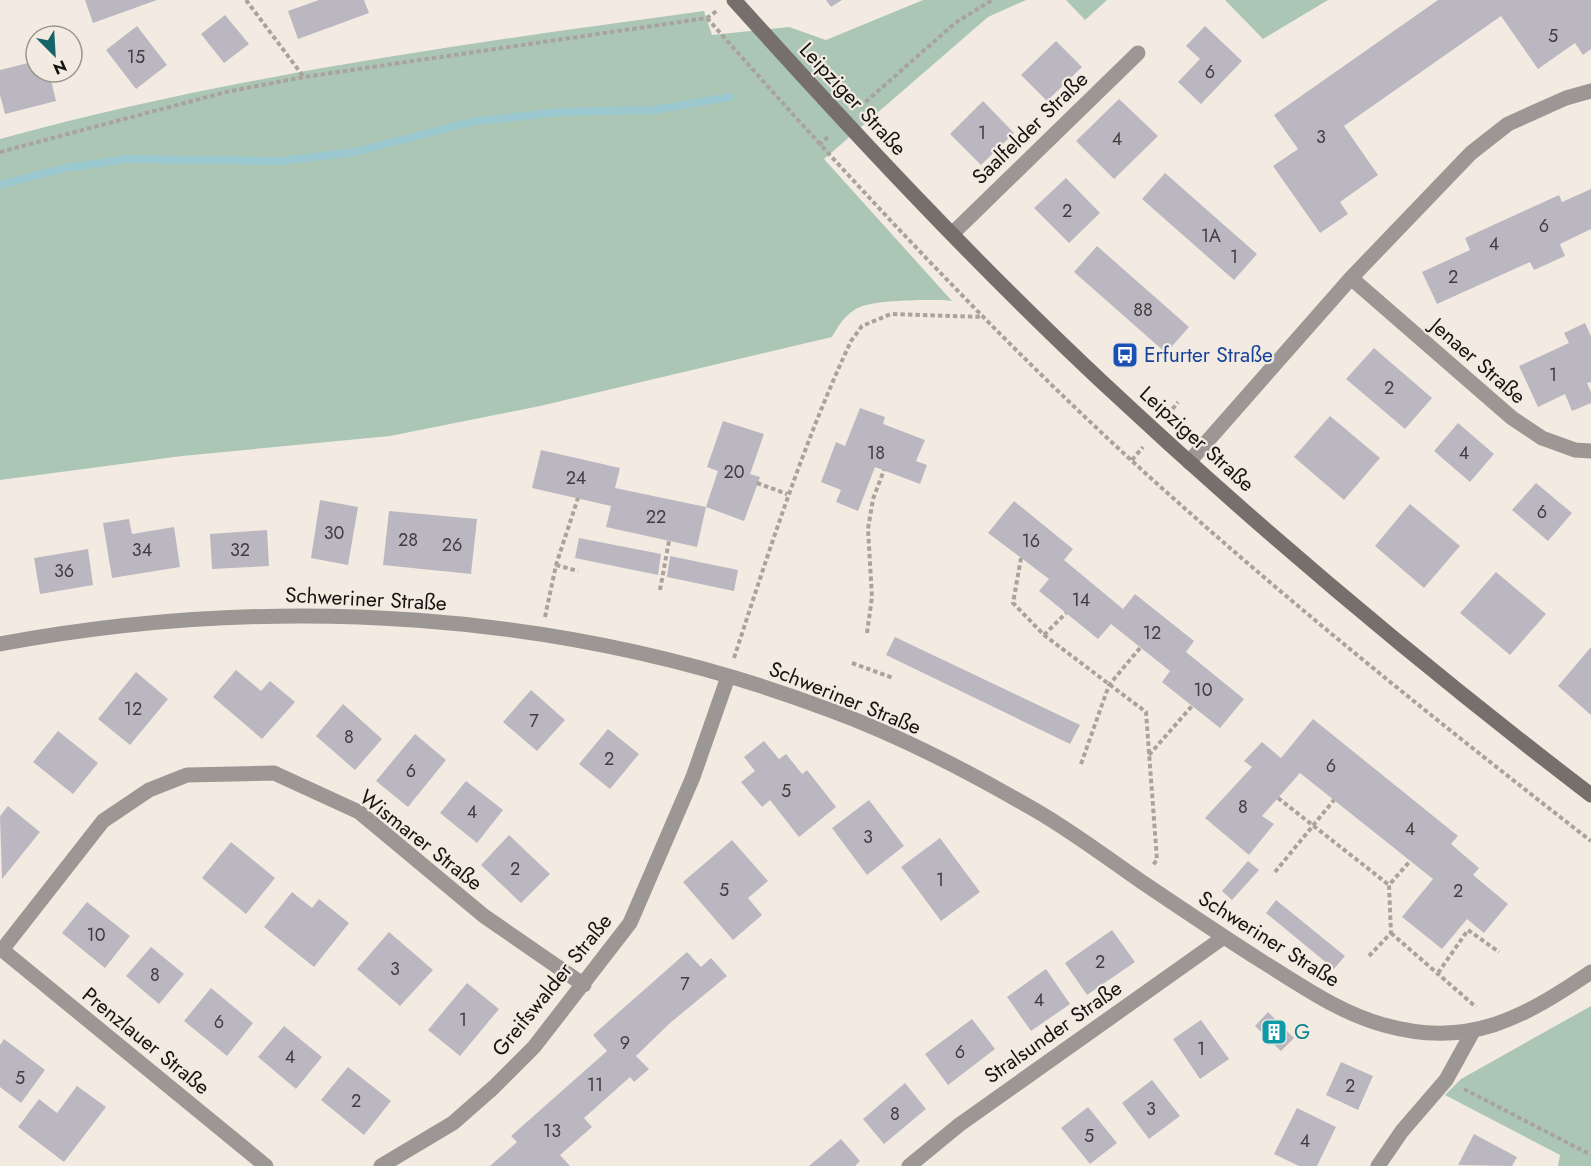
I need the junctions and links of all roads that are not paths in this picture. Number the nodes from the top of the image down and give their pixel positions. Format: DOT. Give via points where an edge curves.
graph roads {
  1 [pos="734,0"];
  2 [pos="1138,53"];
  3 [pos="1591,91"];
  4 [pos="952,234"];
  5 [pos="1351,278"];
  6 [pos="1591,451"];
  7 [pos="1189,462"];
  8 [pos="0,644"];
  9 [pos="728,677"];
  10 [pos="1591,795"];
  11 [pos="1224,937"];
  12 [pos="1,949"];
  13 [pos="1591,972"];
  14 [pos="584,985"];
  15 [pos="1472,1033"];
  16 [pos="266,1166"];
  17 [pos="381,1166"];
  18 [pos="909,1166"];
  19 [pos="1378,1166"];
  1 -- 4 [label="main road, Leipziger Straße"];
  2 -- 4 [label="street, Saalfelder Straße"];
  3 -- 5 [label="street" via="1508,124 1471,153"];
  4 -- 7 [label="main road, Leipziger Straße"];
  5 -- 6 [label="street, Jenaer Straße" via="1512,418 1542,438 1575,450"];
  5 -- 7 [label="street"];
  7 -- 10 [label="main road, Leipziger Straße" via="1421,662"];
  8 -- 9 [label="street, Schweriner Straße" via="162,620 260,615 372,617 541,635 661,656"];
  9 -- 11 [label="street, Schweriner Straße" via="831,710 955,767 1030,807"];
  9 -- 14 [label="street, Greifswalder Straße" via="661,858 630,923"];
  11 -- 15 [label="street, Schweriner Straße" via="1325,1001 1382,1025 1416,1032"];
  11 -- 18 [label="street, Stralsunder Straße" via="997,1097"];
  12 -- 14 [label="street, Wismarer Straße" via="103,821 149,790 187,775 274,773 359,812 484,916"];
  12 -- 16 [label="street, Prenzlauer Straße"];
  13 -- 15 [label="street, Schweriner Straße" via="1559,994 1496,1026"];
  14 -- 17 [label="street, Greifswalder Straße" via="534,1047 462,1116"];
  15 -- 19 [label="street" via="1446,1080"];
}
